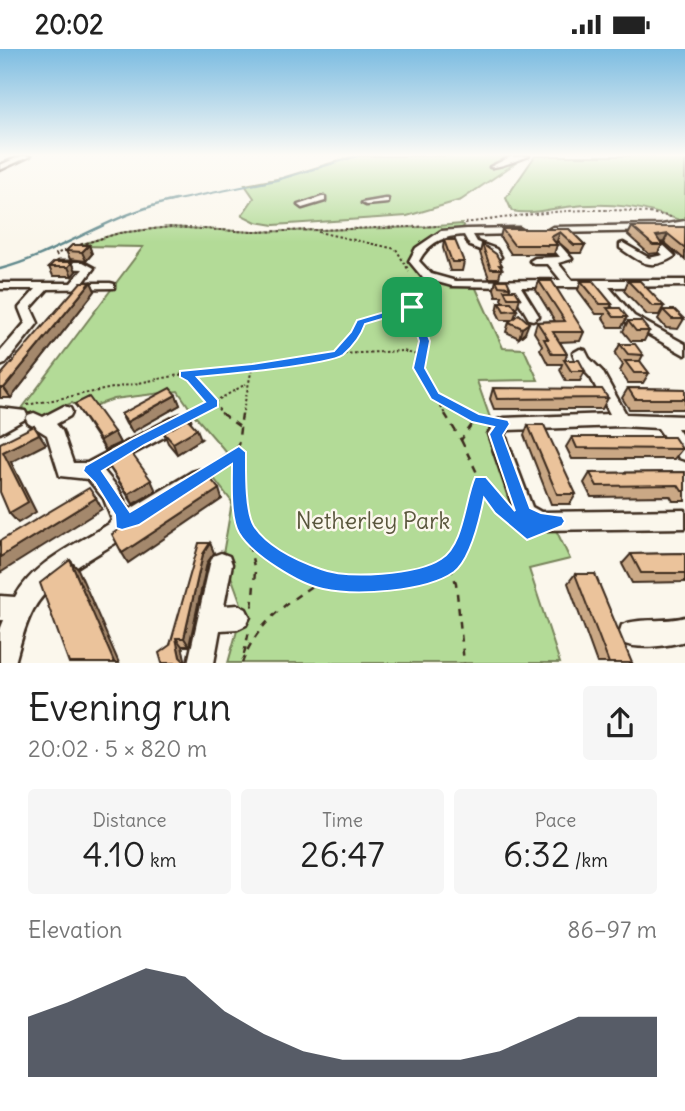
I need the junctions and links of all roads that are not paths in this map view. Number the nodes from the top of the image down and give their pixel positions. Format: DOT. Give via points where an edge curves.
graph roads {
  1 [pos="322,199"];
  2 [pos="385,201"];
  3 [pos="366,203"];
  4 [pos="302,205"];
  5 [pos="685,224"];
  6 [pos="464,228"];
  7 [pos="556,246"];
  8 [pos="623,246"];
  9 [pos="497,258"];
  10 [pos="535,261"];
  11 [pos="551,261"];
  12 [pos="59,265"];
  13 [pos="568,282"];
  14 [pos="513,283"];
  15 [pos="600,283"];
  16 [pos="671,283"];
  17 [pos="685,283"];
  18 [pos="0,286"];
  19 [pos="45,286"];
  20 [pos="74,286"];
  21 [pos="110,286"];
  22 [pos="533,316"];
  23 [pos="685,351"];
  24 [pos="580,353"];
  25 [pos="0,361"];
  26 [pos="64,412"];
  27 [pos="0,414"];
  28 [pos="182,420"];
  29 [pos="621,420"];
  30 [pos="663,422"];
  31 [pos="685,422"];
  32 [pos="0,426"];
  33 [pos="685,453"];
  34 [pos="90,471"];
  35 [pos="199,478"];
  36 [pos="685,519"];
  37 [pos="122,522"];
  38 [pos="221,564"];
  39 [pos="11,609"];
  40 [pos="212,618"];
  41 [pos="246,621"];
  42 [pos="685,629"];
  43 [pos="631,634"];
  44 [pos="1,662"];
  45 [pos="201,663"];
  1 -- 4 [label="street"];
  2 -- 3 [label="street"];
  5 -- 6 [label="street"];
  6 -- 9 [label="street" via="473,244 492,251"];
  6 -- 14 [label="street" via="443,233 420,250 414,261 422,277"];
  7 -- 11 [label="street" via="567,260"];
  8 -- 16 [label="street" via="655,255"];
  10 -- 11 [label="street"];
  11 -- 13 [label="street"];
  12 -- 20 [label="street" via="92,266"];
  13 -- 14 [label="street"];
  13 -- 15 [label="street"];
  14 -- 22 [label="street"];
  15 -- 16 [label="street"];
  15 -- 23 [label="street" via="630,319"];
  16 -- 17 [label="street"];
  18 -- 19 [label="street"];
  19 -- 20 [label="street"];
  19 -- 25 [label="street" via="25,308 32,323 28,330"];
  20 -- 21 [label="street"];
  24 -- 29 [label="street"];
  26 -- 34 [label="street" via="33,416 54,431 66,471"];
  27 -- 32 [label="street" via="19,415"];
  28 -- 34 [label="street"];
  29 -- 30 [label="street"];
  29 -- 36 [label="street" via="503,424 496,434 524,513 539,521"];
  30 -- 31 [label="street"];
  30 -- 33 [label="street"];
  34 -- 37 [label="street" via="100,478 123,514"];
  35 -- 37 [label="street"];
  37 -- 39 [label="street"];
  38 -- 40 [label="street"];
  39 -- 44 [label="street"];
  40 -- 41 [label="street"];
  40 -- 45 [label="street"];
  42 -- 43 [label="street"];
}
